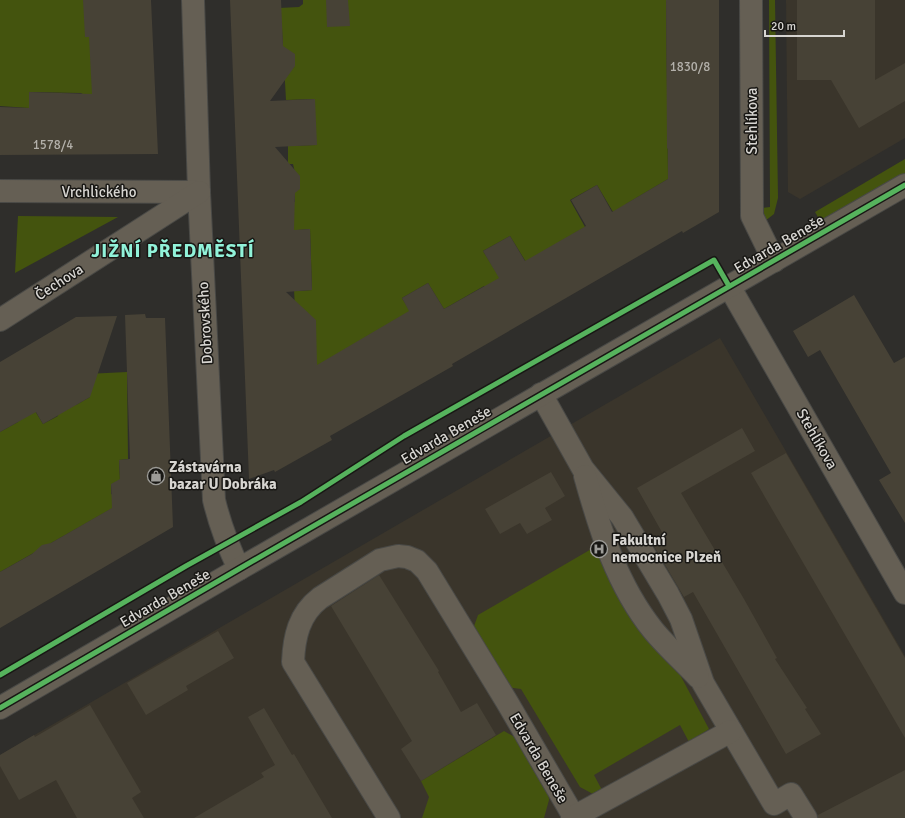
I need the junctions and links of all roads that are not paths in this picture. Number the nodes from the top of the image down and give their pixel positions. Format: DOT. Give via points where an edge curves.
graph roads {
  1 [pos="193,0"];
  2 [pos="751,0"];
  3 [pos="905,185"];
  4 [pos="0,191"];
  5 [pos="199,192"];
  6 [pos="774,261"];
  7 [pos="729,286"];
  8 [pos="0,320"];
  9 [pos="541,394"];
  10 [pos="583,469"];
  11 [pos="239,569"];
  12 [pos="905,593"];
  13 [pos="704,683"];
  14 [pos="0,708"];
  15 [pos="731,731"];
  16 [pos="389,818"];
  17 [pos="573,818"];
  18 [pos="806,818"];
  1 -- 5 [label="street, Dobrovského"];
  2 -- 6 [label="street, Stehlíkova" via="752,216"];
  3 -- 6 [label="street, Edvarda Beneše"];
  4 -- 5 [label="street, Vrchlického"];
  5 -- 8 [label="street, Čechova"];
  5 -- 11 [label="street, Dobrovského" via="214,500 226,543"];
  6 -- 7 [label="street, Edvarda Beneše"];
  7 -- 9 [label="street, Edvarda Beneše"];
  7 -- 12 [label="street, Stehlíkova"];
  9 -- 10 [label="street"];
  9 -- 11 [label="street, Edvarda Beneše"];
  10 -- 13 [label="street" via="622,517 668,594 681,618"];
  10 -- 13 [label="street" via="597,519 613,562 636,605 653,630"];
  11 -- 14 [label="street, Edvarda Beneše"];
  13 -- 15 [label="street"];
  15 -- 17 [label="street, Edvarda Beneše"];
  15 -- 18 [label="street" via="774,804 791,794"];
  16 -- 17 [label="street, Edvarda Beneše" via="293,662 300,622 311,605 380,560 398,556 416,561 427,571 507,702"];
}
